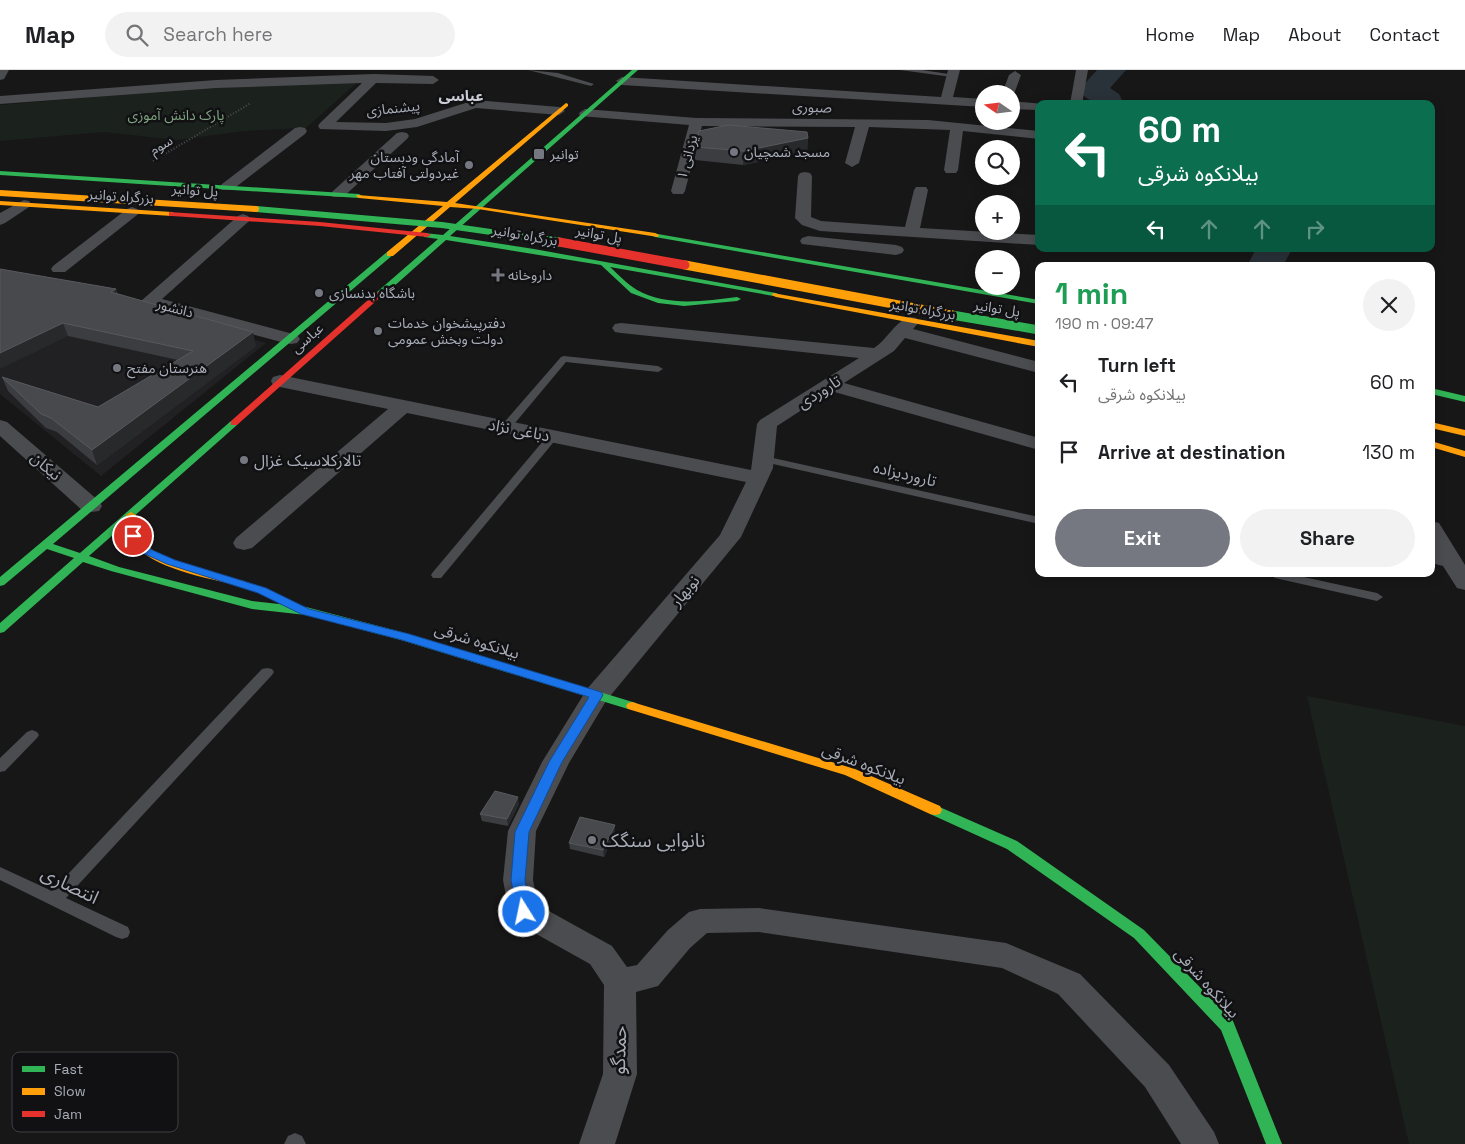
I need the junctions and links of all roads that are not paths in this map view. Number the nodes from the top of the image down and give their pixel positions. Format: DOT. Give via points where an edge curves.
graph roads {
  1 [pos="3,70"];
  2 [pos="219,70"];
  3 [pos="532,70"];
  4 [pos="635,70"];
  5 [pos="903,70"];
  6 [pos="1082,70"];
  7 [pos="953,73"];
  8 [pos="305,75"];
  9 [pos="602,75"];
  10 [pos="701,75"];
  11 [pos="1015,75"];
  12 [pos="0,76"];
  13 [pos="107,77"];
  14 [pos="374,78"];
  15 [pos="433,80"];
  16 [pos="622,81"];
  17 [pos="216,84"];
  18 [pos="591,84"];
  19 [pos="692,85"];
  20 [pos="1011,85"];
  21 [pos="102,92"];
  22 [pos="0,100"];
  23 [pos="946,100"];
  24 [pos="1077,100"];
  25 [pos="975,102"];
  26 [pos="1020,105"];
  27 [pos="1035,106"];
  28 [pos="559,111"];
  29 [pos="585,113"];
  30 [pos="696,122"];
  31 [pos="863,124"];
  32 [pos="957,127"];
  33 [pos="300,132"];
  34 [pos="1035,135"];
  35 [pos="402,136"];
  36 [pos="852,163"];
  37 [pos="951,170"];
  38 [pos="0,173"];
  39 [pos="805,176"];
  40 [pos="0,182"];
  41 [pos="227,187"];
  42 [pos="921,190"];
  43 [pos="678,191"];
  44 [pos="0,192"];
  45 [pos="338,194"];
  46 [pos="355,196"];
  47 [pos="0,202"];
  48 [pos="24,204"];
  49 [pos="449,204"];
  50 [pos="478,207"];
  51 [pos="132,212"];
  52 [pos="243,219"];
  53 [pos="0,220"];
  54 [pos="570,220"];
  55 [pos="320,224"];
  56 [pos="905,233"];
  57 [pos="414,234"];
  58 [pos="444,238"];
  59 [pos="1035,240"];
  60 [pos="808,241"];
  61 [pos="896,250"];
  62 [pos="534,251"];
  63 [pos="603,265"];
  64 [pos="765,266"];
  65 [pos="59,269"];
  66 [pos="893,278"];
  67 [pos="786,299"];
  68 [pos="1035,301"];
  69 [pos="906,327"];
  70 [pos="621,328"];
  71 [pos="1035,329"];
  72 [pos="290,338"];
  73 [pos="1035,343"];
  74 [pos="878,354"];
  75 [pos="1035,367"];
  76 [pos="658,369"];
  77 [pos="280,381"];
  78 [pos="830,384"];
  79 [pos="1435,392"];
  80 [pos="1465,399"];
  81 [pos="403,406"];
  82 [pos="0,426"];
  83 [pos="1435,426"];
  84 [pos="506,427"];
  85 [pos="1465,433"];
  86 [pos="553,436"];
  87 [pos="1035,443"];
  88 [pos="1435,445"];
  89 [pos="1465,454"];
  90 [pos="761,469"];
  91 [pos="91,506"];
  92 [pos="131,515"];
  93 [pos="1035,520"];
  94 [pos="1435,540"];
  95 [pos="244,543"];
  96 [pos="45,545"];
  97 [pos="84,558"];
  98 [pos="1441,558"];
  99 [pos="437,575"];
  100 [pos="1288,577"];
  101 [pos="0,583"];
  102 [pos="1465,583"];
  103 [pos="253,587"];
  104 [pos="271,594"];
  105 [pos="1377,597"];
  106 [pos="306,612"];
  107 [pos="0,630"];
  108 [pos="267,672"];
  109 [pos="596,695"];
  110 [pos="32,736"];
  111 [pos="0,767"];
  112 [pos="0,873"];
  113 [pos="54,900"];
  114 [pos="122,932"];
  115 [pos="620,982"];
  116 [pos="293,1144"];
  117 [pos="297,1144"];
  118 [pos="597,1144"];
  119 [pos="1201,1144"];
  120 [pos="1274,1144"];
  1 -- 12 [label="street"];
  2 -- 17 [label="street"];
  3 -- 18 [label="lane"];
  4 -- 16 [label="main road, عباسى"];
  5 -- 7 [label="lane"];
  6 -- 24 [label="street"];
  7 -- 23 [label="street"];
  8 -- 14 [label="street"];
  8 -- 17 [label="street" via="288,81"];
  9 -- 18 [label="main road, عباسى"];
  10 -- 19 [label="street"];
  11 -- 20 [label="street"];
  13 -- 21 [label="street"];
  14 -- 15 [label="street"];
  14 -- 28 [label="street, پیشنمازی" via="325,126 386,127 417,123 475,104"];
  16 -- 19 [label="street"];
  16 -- 29 [label="main road, عباسى"];
  17 -- 21 [label="street"];
  18 -- 28 [label="main road, عباسى"];
  19 -- 23 [label="street" via="831,89"];
  21 -- 22 [label="street"];
  23 -- 25 [label="street"];
  26 -- 27 [label="street"];
  28 -- 49 [label="main road, عباسى"];
  29 -- 30 [label="street, صبوری"];
  29 -- 50 [label="main road, عباسى"];
  30 -- 31 [label="street, صبوری"];
  30 -- 43 [label="street, یزدانی ۱"];
  31 -- 32 [label="street, صبوری"];
  31 -- 36 [label="street"];
  32 -- 34 [label="street, صبوری"];
  32 -- 37 [label="street"];
  33 -- 41 [label="street"];
  35 -- 45 [label="street"];
  38 -- 41 [label="main road, بزرگراه توانیر"];
  39 -- 56 [label="street" via="803,218 807,222 820,226"];
  40 -- 64 [label="main road, پل توانیر" via="454,214 590,234"];
  41 -- 45 [label="main road, بزرگراه توانیر"];
  42 -- 56 [label="street"];
  44 -- 71 [label="main road, پل توانیر, bridge" via="315,213 442,225 579,245"];
  45 -- 46 [label="main road, بزرگراه توانیر"];
  46 -- 49 [label="main road, بزرگراه توانیر"];
  46 -- 55 [label="main road" via="358,203 353,211"];
  47 -- 48 [label="main road, بزرگراه توانیر"];
  48 -- 51 [label="main road, بزرگراه توانیر"];
  48 -- 53 [label="street"];
  49 -- 50 [label="main road, بزرگراه توانیر"];
  49 -- 57 [label="main road, عباسى"];
  50 -- 54 [label="main road, بزرگراه توانیر"];
  50 -- 58 [label="main road, عباسى"];
  51 -- 52 [label="main road, بزرگراه توانیر"];
  51 -- 65 [label="street"];
  52 -- 55 [label="main road, بزرگراه توانیر"];
  52 -- 72 [label="street, دانشور" via="150,301"];
  54 -- 62 [label="main road" via="538,232 532,243"];
  54 -- 66 [label="main road, بزرگراه توانیر"];
  55 -- 57 [label="main road, بزرگراه توانیر"];
  56 -- 59 [label="street"];
  56 -- 61 [label="street"];
  57 -- 58 [label="main road, بزرگراه توانیر"];
  57 -- 72 [label="main road, عباسى"];
  58 -- 62 [label="main road, بزرگراه توانیر"];
  58 -- 77 [label="main road, عباسى"];
  60 -- 61 [label="street"];
  61 -- 66 [label="street"];
  62 -- 63 [label="main road, بزرگراه توانیر"];
  63 -- 67 [label="main road, بزرگراه توانیر"];
  63 -- 67 [label="main road" via="650,300 677,304"];
  66 -- 68 [label="main road, بزرگراه توانیر"];
  67 -- 69 [label="main road, بزرگراه توانیر"];
  69 -- 73 [label="main road, بزرگراه توانیر"];
  69 -- 74 [label="street, تاروردی"];
  69 -- 75 [label="street"];
  70 -- 74 [label="street"];
  72 -- 91 [label="main road, عباسى"];
  74 -- 78 [label="street, تاروردی"];
  76 -- 84 [label="lane" via="564,359"];
  77 -- 81 [label="street, دباغی نژاد"];
  77 -- 92 [label="main road, عباسى"];
  78 -- 87 [label="street"];
  78 -- 90 [label="street, تاروردی" via="767,424"];
  79 -- 80 [label="main road"];
  81 -- 84 [label="street, دباغی نژاد"];
  81 -- 95 [label="street"];
  82 -- 91 [label="street, نیکان"];
  83 -- 85 [label="main road"];
  84 -- 86 [label="street, دباغی نژاد"];
  86 -- 90 [label="street, دباغی نژاد"];
  86 -- 99 [label="lane"];
  88 -- 89 [label="main road"];
  90 -- 93 [label="lane, تاروردیزاده"];
  90 -- 109 [label="street, نوبهار" via="730,537"];
  91 -- 96 [label="main road, عباسى"];
  92 -- 97 [label="main road, عباسى"];
  92 -- 103 [label="main road" via="133,536 148,552"];
  94 -- 98 [label="street"];
  96 -- 97 [label="main road, بیلانکوه شرقی"];
  96 -- 101 [label="main road, عباسى"];
  97 -- 106 [label="main road, بیلانکوه شرقی" via="252,605"];
  97 -- 107 [label="main road, عباسى"];
  98 -- 102 [label="street"];
  100 -- 105 [label="lane"];
  104 -- 106 [label="main road, بیلانکوه شرقی"];
  106 -- 109 [label="main road, بیلانکوه شرقی" via="405,636"];
  108 -- 113 [label="lane"];
  109 -- 115 [label="street, نوبهار" via="556,762 522,832 518,880 524,912 601,955"];
  109 -- 120 [label="main road, بیلانکوه شرقی" via="850,772 1012,845 1139,934 1227,1026"];
  110 -- 111 [label="lane"];
  112 -- 113 [label="lane, انتصاری"];
  113 -- 114 [label="lane, انتصاری"];
  115 -- 118 [label="street, حمدگو" via="620,1074"];
  115 -- 119 [label="street" via="647,976 679,939 700,921 759,920 1006,956 1069,984 1157,1076"];
  116 -- 117 [label="lane"];
}
